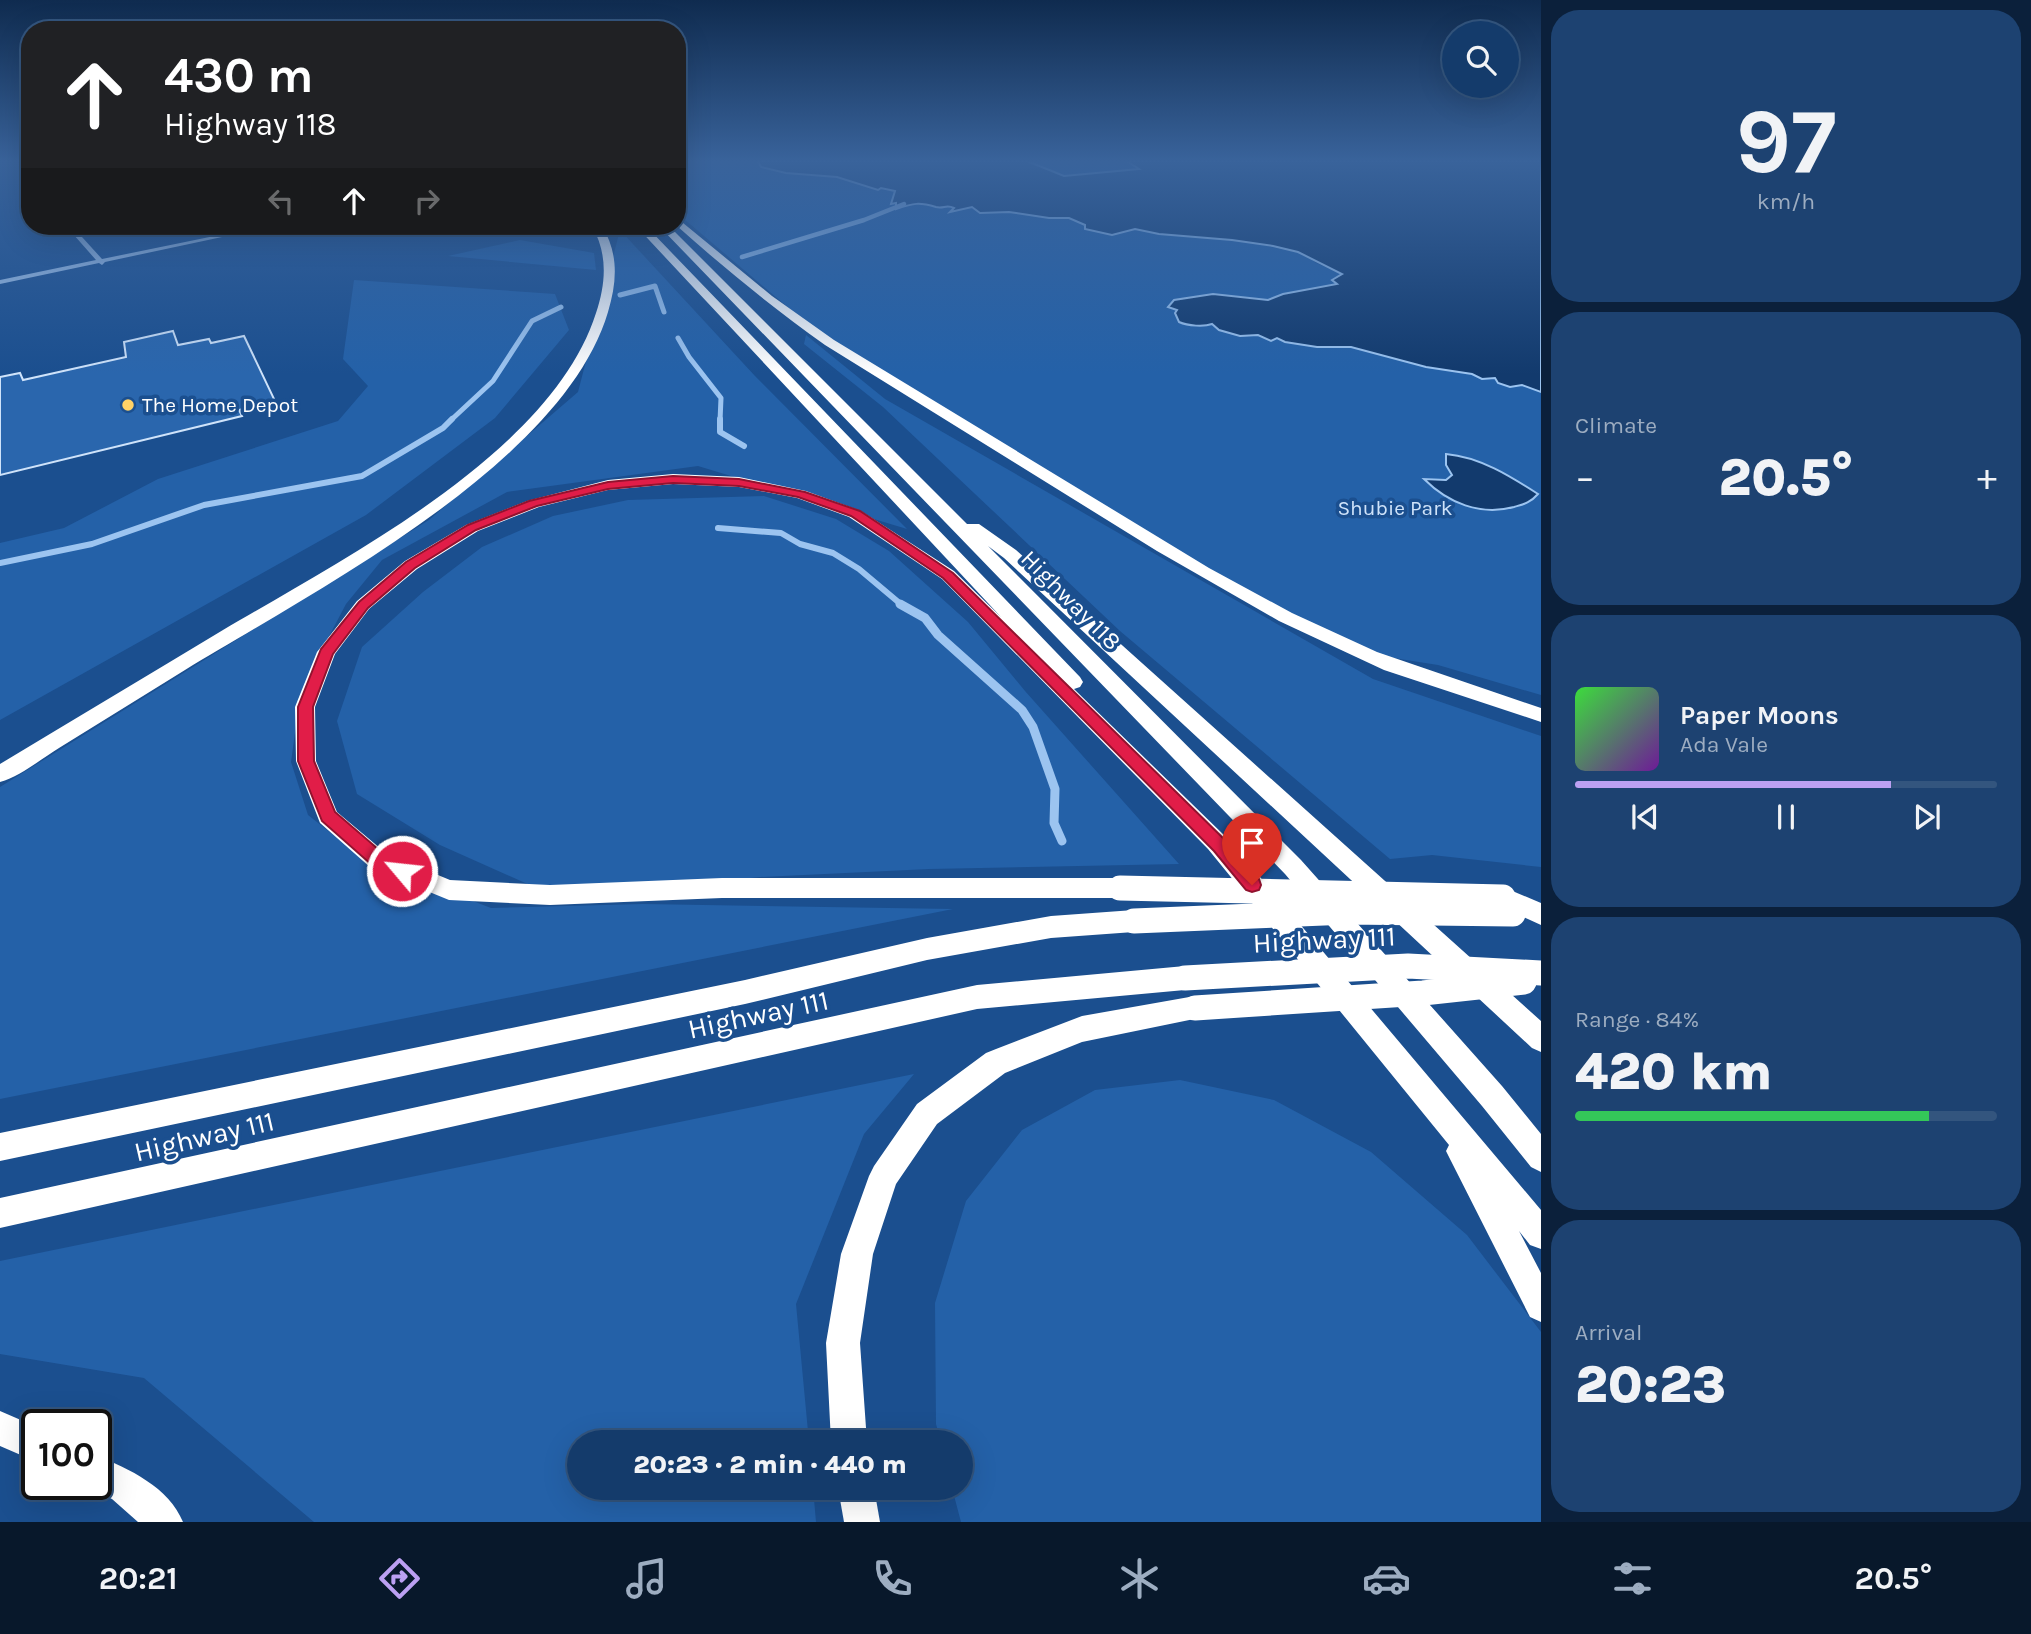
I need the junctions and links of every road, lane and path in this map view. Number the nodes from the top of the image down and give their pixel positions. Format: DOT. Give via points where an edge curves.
graph roads {
  1 [pos="690,232"];
  2 [pos="77,235"];
  3 [pos="229,235"];
  4 [pos="601,235"];
  5 [pos="637,235"];
  6 [pos="650,235"];
  7 [pos="673,235"];
  8 [pos="102,263"];
  9 [pos="0,282"];
  10 [pos="838,434"];
  11 [pos="925,492"];
  12 [pos="1541,715"];
  13 [pos="0,774"];
  14 [pos="1220,846"];
  15 [pos="1508,905"];
  16 [pos="1541,914"];
  17 [pos="1541,973"];
  18 [pos="1541,980"];
  19 [pos="1541,1039"];
  20 [pos="1440,1112"];
  21 [pos="0,1147"];
  22 [pos="1541,1157"];
  23 [pos="0,1213"];
  24 [pos="1541,1234"];
  25 [pos="1541,1306"];
  26 [pos="0,1428"];
  27 [pos="848,1430"];
  28 [pos="21,1438"];
  29 [pos="112,1480"];
  30 [pos="858,1500"];
  31 [pos="165,1522"];
  32 [pos="862,1522"];
  1 -- 12 [label="highway" via="788,313 892,383 1236,589 1370,657"];
  2 -- 8 [label="street"];
  3 -- 8 [label="street"];
  4 -- 13 [label="highway" via="611,281 604,315 584,356 558,392 505,448 379,544"];
  5 -- 10 [label="highway" via="775,381"];
  6 -- 10 [label="highway"];
  7 -- 11 [label="highway, Highway 118"];
  8 -- 9 [label="street"];
  10 -- 14 [label="highway" via="1060,667"];
  11 -- 19 [label="highway" via="1010,554"];
  11 -- 22 [label="highway, Highway 118" via="1293,867"];
  14 -- 15 [label="highway, bridge" via="948,575 855,514 801,494 739,482 673,480 608,485 533,504 472,528 411,565 363,605 326,652 305,707 306,761 328,817 379,861 449,890 550,895 722,888 1120,888"];
  14 -- 20 [label="highway"];
  15 -- 16 [label="highway, Highway 111"];
  15 -- 21 [label="highway, Highway 111, bridge" via="1051,928 927,950"];
  17 -- 23 [label="highway, Highway 111, bridge" via="1408,966 1185,978 977,997"];
  18 -- 27 [label="highway, bridge" via="1195,1008 1082,1029 996,1063 927,1114 884,1176 857,1254 842,1343"];
  20 -- 24 [label="highway"];
  20 -- 25 [label="highway"];
  26 -- 28 [label="highway"];
  29 -- 31 [label="highway"];
  30 -- 32 [label="highway"];
}
